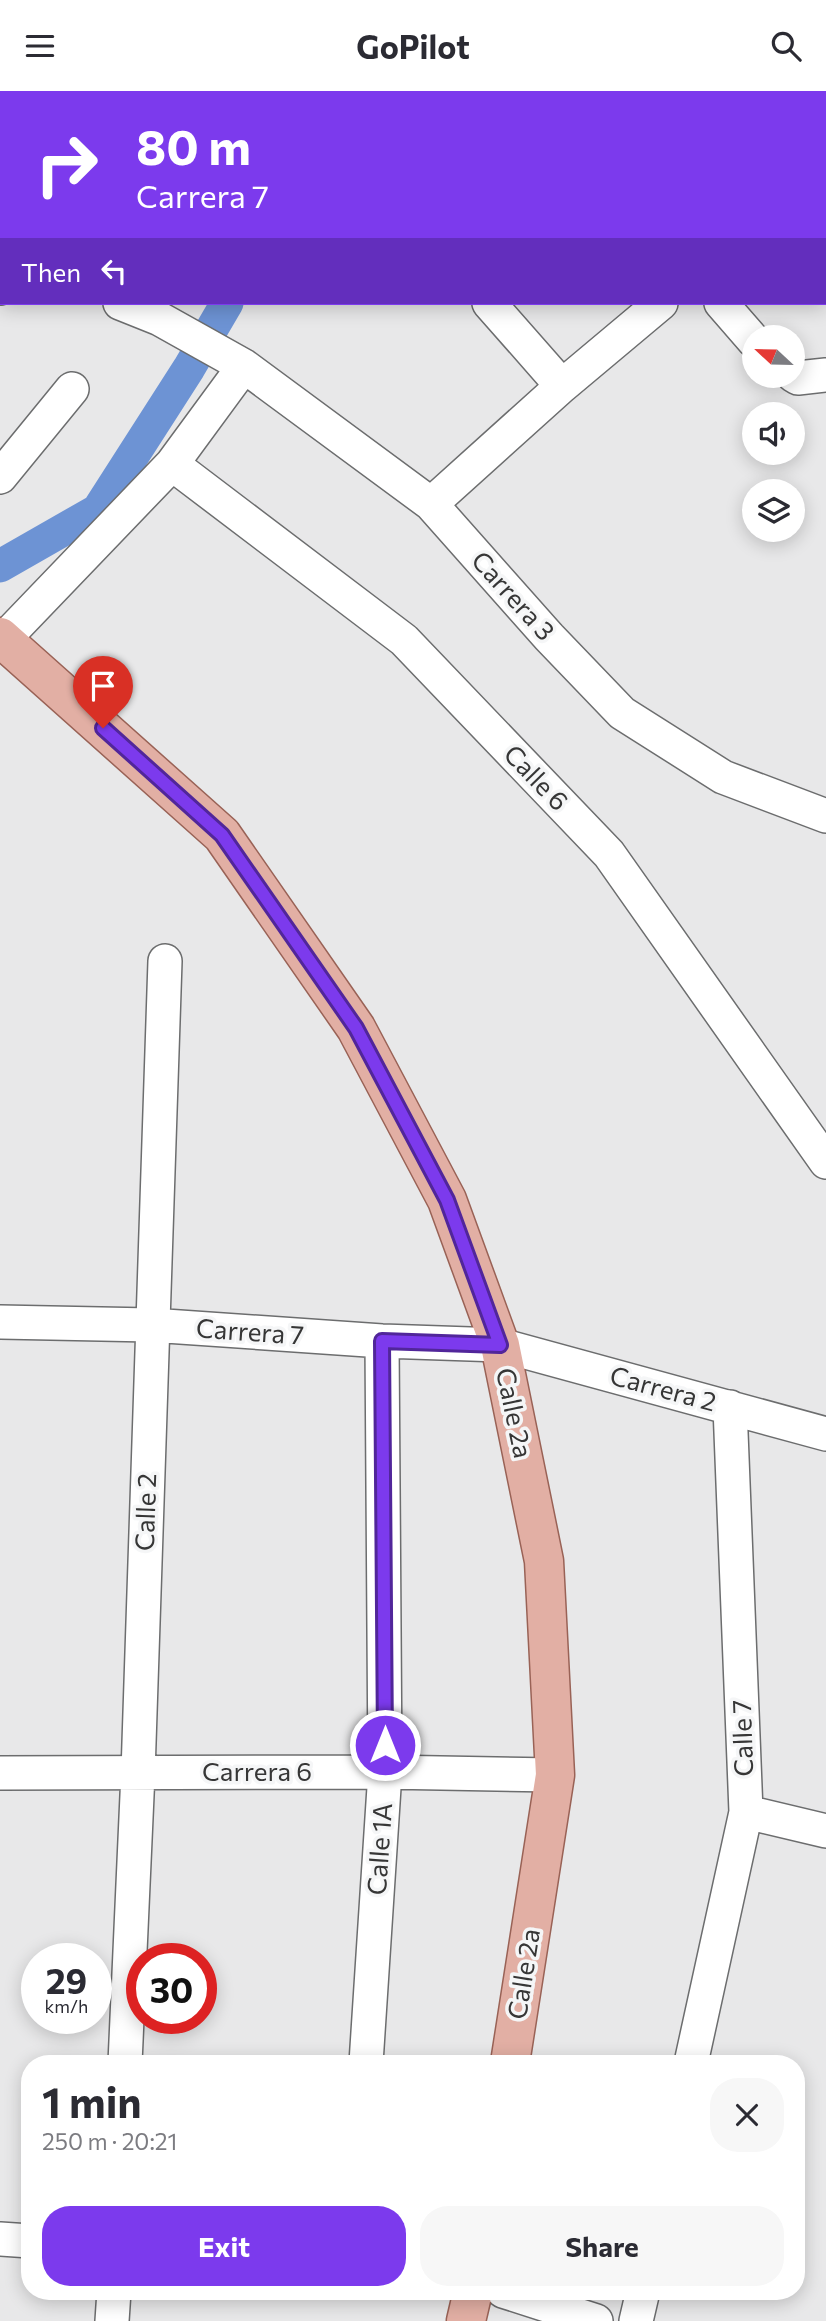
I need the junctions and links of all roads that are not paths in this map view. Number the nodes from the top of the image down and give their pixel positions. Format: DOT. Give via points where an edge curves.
graph roads {
  1 [pos="125,305"];
  2 [pos="491,305"];
  3 [pos="659,305"];
  4 [pos="723,305"];
  5 [pos="742,327"];
  6 [pos="244,366"];
  7 [pos="826,375"];
  8 [pos="805,378"];
  9 [pos="562,386"];
  10 [pos="72,389"];
  11 [pos="172,464"];
  12 [pos="0,477"];
  13 [pos="431,504"];
  14 [pos="2,638"];
  15 [pos="826,816"];
  16 [pos="165,961"];
  17 [pos="826,1162"];
  18 [pos="0,1322"];
  19 [pos="151,1325"];
  20 [pos="382,1341"];
  21 [pos="500,1345"];
  22 [pos="730,1407"];
  23 [pos="826,1434"];
  24 [pos="385,1772"];
  25 [pos="0,1773"];
  26 [pos="138,1773"];
  27 [pos="555,1775"];
  28 [pos="746,1812"];
  29 [pos="826,1831"];
  30 [pos="125,2055"];
  31 [pos="367,2055"];
  32 [pos="511,2055"];
  33 [pos="693,2055"];
  34 [pos="0,2239"];
  35 [pos="21,2240"];
  36 [pos="113,2300"];
  37 [pos="471,2300"];
  38 [pos="531,2300"];
  39 [pos="640,2300"];
  40 [pos="112,2321"];
  41 [pos="467,2321"];
  42 [pos="596,2321"];
  43 [pos="636,2321"];
  1 -- 6 [label="street, Carrera 3" via="160,319"];
  2 -- 9 [label="street"];
  3 -- 9 [label="street"];
  4 -- 5 [label="street"];
  6 -- 11 [label="street"];
  6 -- 13 [label="street, Carrera 3"];
  7 -- 8 [label="street"];
  9 -- 13 [label="street"];
  10 -- 12 [label="street"];
  11 -- 14 [label="street"];
  11 -- 17 [label="street, Calle 6" via="404,640 609,854"];
  13 -- 15 [label="street, Carrera 3" via="622,713 723,777"];
  14 -- 21 [label="main road, Calle 2a" via="230,846 356,1028 447,1200"];
  16 -- 19 [label="street, Calle 2"];
  18 -- 19 [label="street, Carrera 7"];
  19 -- 20 [label="street, Carrera 7"];
  19 -- 26 [label="street, Calle 2"];
  20 -- 21 [label="street, Carrera 7"];
  20 -- 24 [label="street, Calle 1A"];
  21 -- 22 [label="street, Carrera 2"];
  21 -- 27 [label="main road, Calle 2a" via="544,1561"];
  22 -- 23 [label="street, Carrera 2"];
  22 -- 28 [label="street, Calle 7"];
  24 -- 26 [label="street, Carrera 6"];
  24 -- 27 [label="street, Carrera 6"];
  24 -- 31 [label="street, Calle 1A"];
  25 -- 26 [label="street, Carrera 6"];
  26 -- 30 [label="street, Calle 2"];
  27 -- 32 [label="main road, Calle 2a"];
  28 -- 29 [label="street"];
  28 -- 33 [label="street, Calle 7"];
  34 -- 35 [label="street"];
  36 -- 40 [label="street"];
  37 -- 41 [label="main road"];
  38 -- 42 [label="street"];
  39 -- 43 [label="street"];
}
